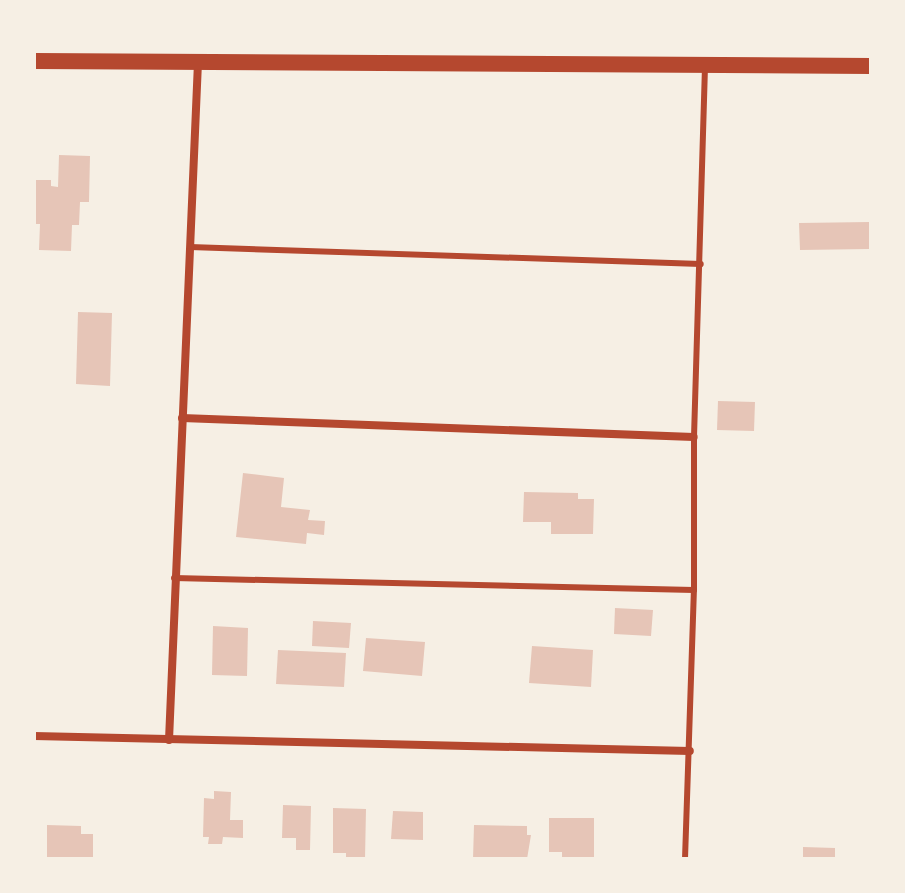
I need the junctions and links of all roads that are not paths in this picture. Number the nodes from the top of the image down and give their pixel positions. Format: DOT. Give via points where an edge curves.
graph roads {
  1 [pos="34,61"];
  2 [pos="198,61"];
  3 [pos="705,64"];
  4 [pos="871,66"];
  5 [pos="190,247"];
  6 [pos="701,264"];
  7 [pos="182,418"];
  8 [pos="694,437"];
  9 [pos="174,578"];
  10 [pos="694,590"];
  11 [pos="34,736"];
  12 [pos="169,740"];
  13 [pos="690,751"];
  14 [pos="685,859"];
  1 -- 2 [label="main road"];
  2 -- 3 [label="main road"];
  2 -- 5 [label="street"];
  3 -- 4 [label="main road"];
  3 -- 6 [label="lane"];
  5 -- 6 [label="lane"];
  5 -- 7 [label="street"];
  6 -- 8 [label="lane"];
  7 -- 8 [label="street"];
  7 -- 9 [label="street"];
  8 -- 10 [label="lane"];
  9 -- 10 [label="lane"];
  9 -- 12 [label="street"];
  10 -- 13 [label="lane"];
  11 -- 12 [label="street"];
  12 -- 13 [label="street"];
  13 -- 14 [label="lane"];
}
